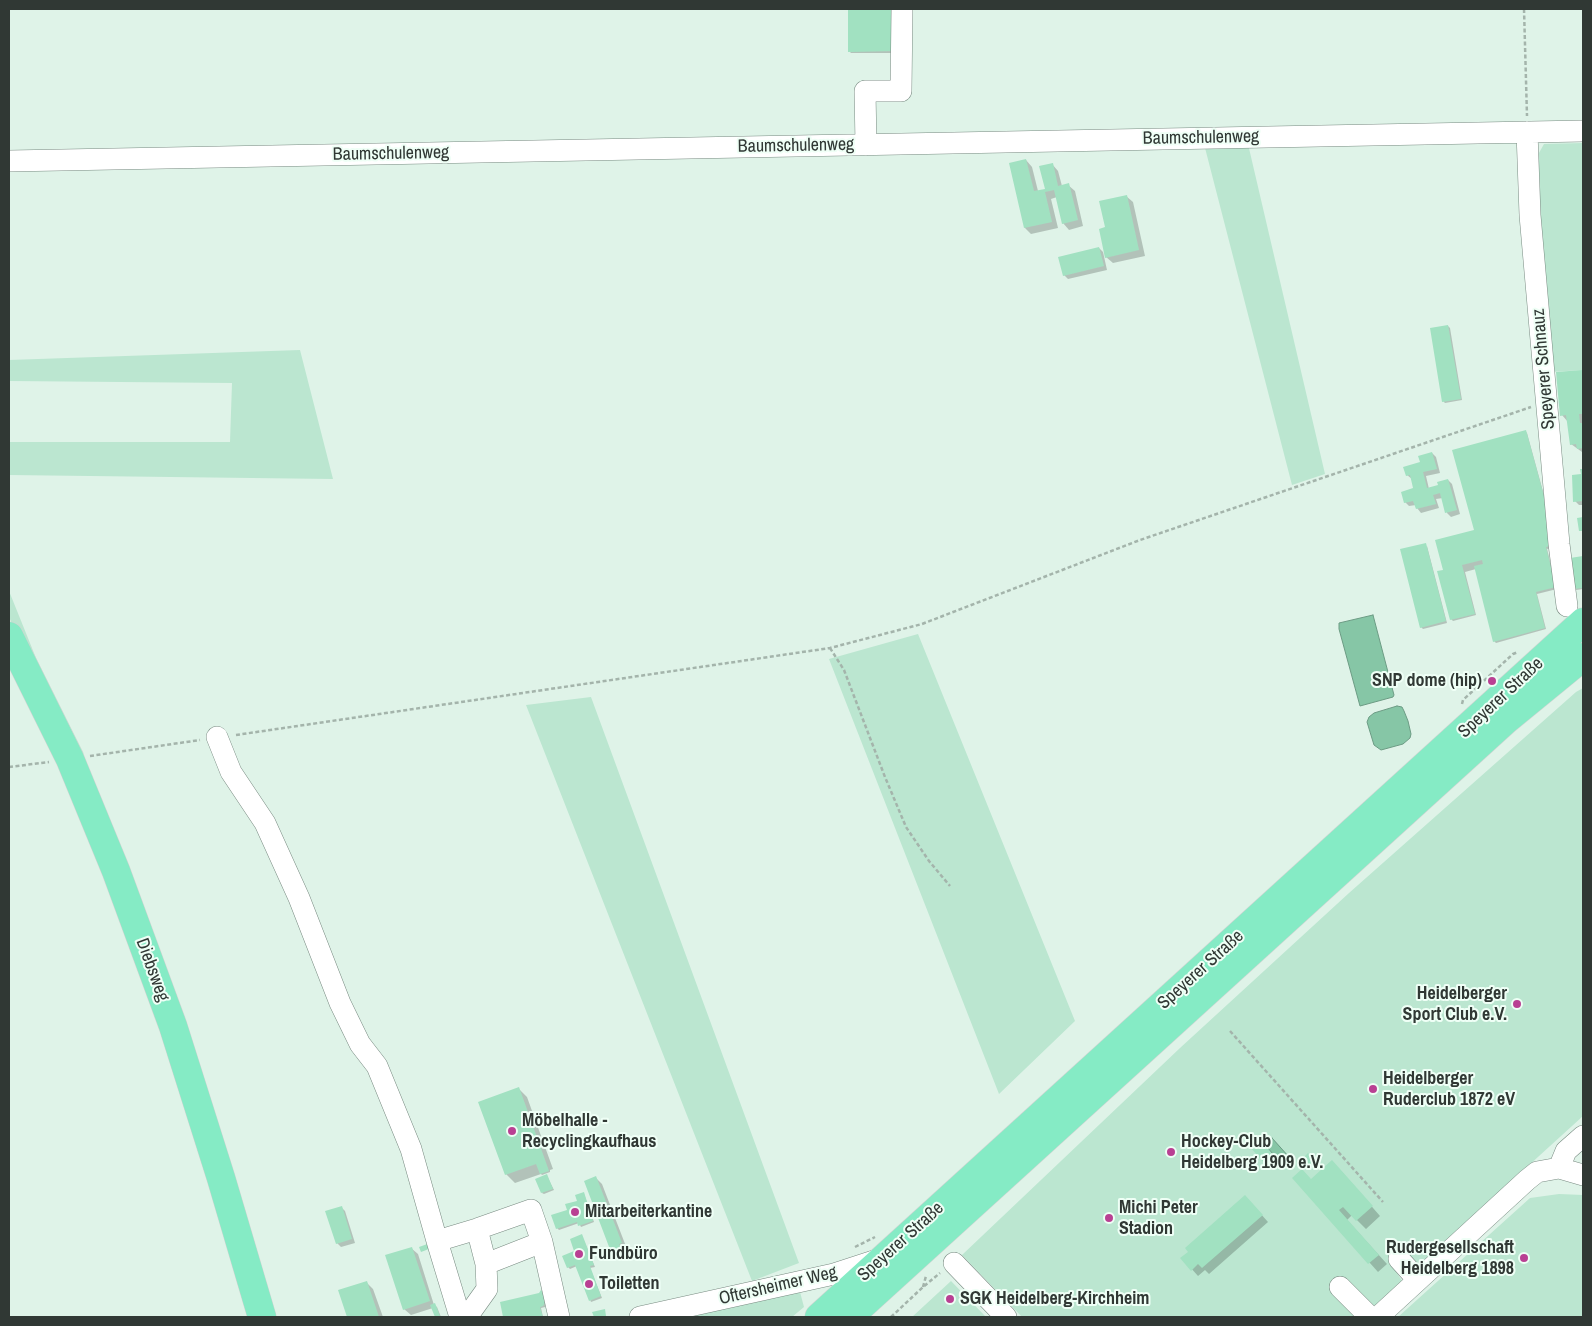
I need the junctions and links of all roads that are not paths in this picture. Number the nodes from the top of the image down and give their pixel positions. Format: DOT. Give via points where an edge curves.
graph roads {
  1 [pos="902,9"];
  2 [pos="1583,131"];
  3 [pos="1527,132"];
  4 [pos="866,144"];
  5 [pos="9,161"];
  6 [pos="1580,621"];
  7 [pos="9,636"];
  8 [pos="1583,657"];
  9 [pos="218,737"];
  10 [pos="1583,1136"];
  11 [pos="1559,1168"];
  12 [pos="1583,1175"];
  13 [pos="477,1230"];
  14 [pos="437,1241"];
  15 [pos="542,1242"];
  16 [pos="885,1257"];
  17 [pos="1398,1259"];
  18 [pos="954,1263"];
  19 [pos="486,1264"];
  20 [pos="1418,1280"];
  21 [pos="1340,1287"];
  22 [pos="262,1317"];
  23 [pos="460,1317"];
  24 [pos="467,1317"];
  25 [pos="560,1317"];
  26 [pos="640,1317"];
  27 [pos="819,1317"];
  28 [pos="849,1317"];
  29 [pos="1006,1317"];
  30 [pos="1370,1317"];
  31 [pos="1378,1317"];
  1 -- 4 [label="street" via="902,91 865,91"];
  2 -- 3 [label="street, Baumschulenweg"];
  3 -- 4 [label="street, Baumschulenweg"];
  3 -- 6 [label="street, Speyerer Schnauz" via="1530,215 1559,544"];
  4 -- 5 [label="street, Baumschulenweg"];
  6 -- 16 [label="main road, Speyerer Straße"];
  7 -- 22 [label="main road, Diebsweg" via="70,759 116,871 173,1026"];
  8 -- 28 [label="main road, Speyerer Straße" via="1506,720"];
  9 -- 14 [label="street" via="232,772 266,823 340,1003 360,1044 377,1066 411,1150"];
  10 -- 11 [label="street" via="1566,1152"];
  11 -- 12 [label="street"];
  11 -- 20 [label="street" via="1537,1172 1526,1180"];
  13 -- 14 [label="street"];
  13 -- 15 [label="street" via="531,1210"];
  13 -- 19 [label="street"];
  14 -- 23 [label="street"];
  15 -- 19 [label="street"];
  15 -- 25 [label="street"];
  16 -- 26 [label="street, Oftersheimer Weg" via="834,1274"];
  16 -- 27 [label="main road, Speyerer Straße"];
  17 -- 20 [label="street"];
  18 -- 29 [label="street"];
  19 -- 24 [label="street" via="487,1289"];
  20 -- 31 [label="street"];
  21 -- 30 [label="street"];
}
